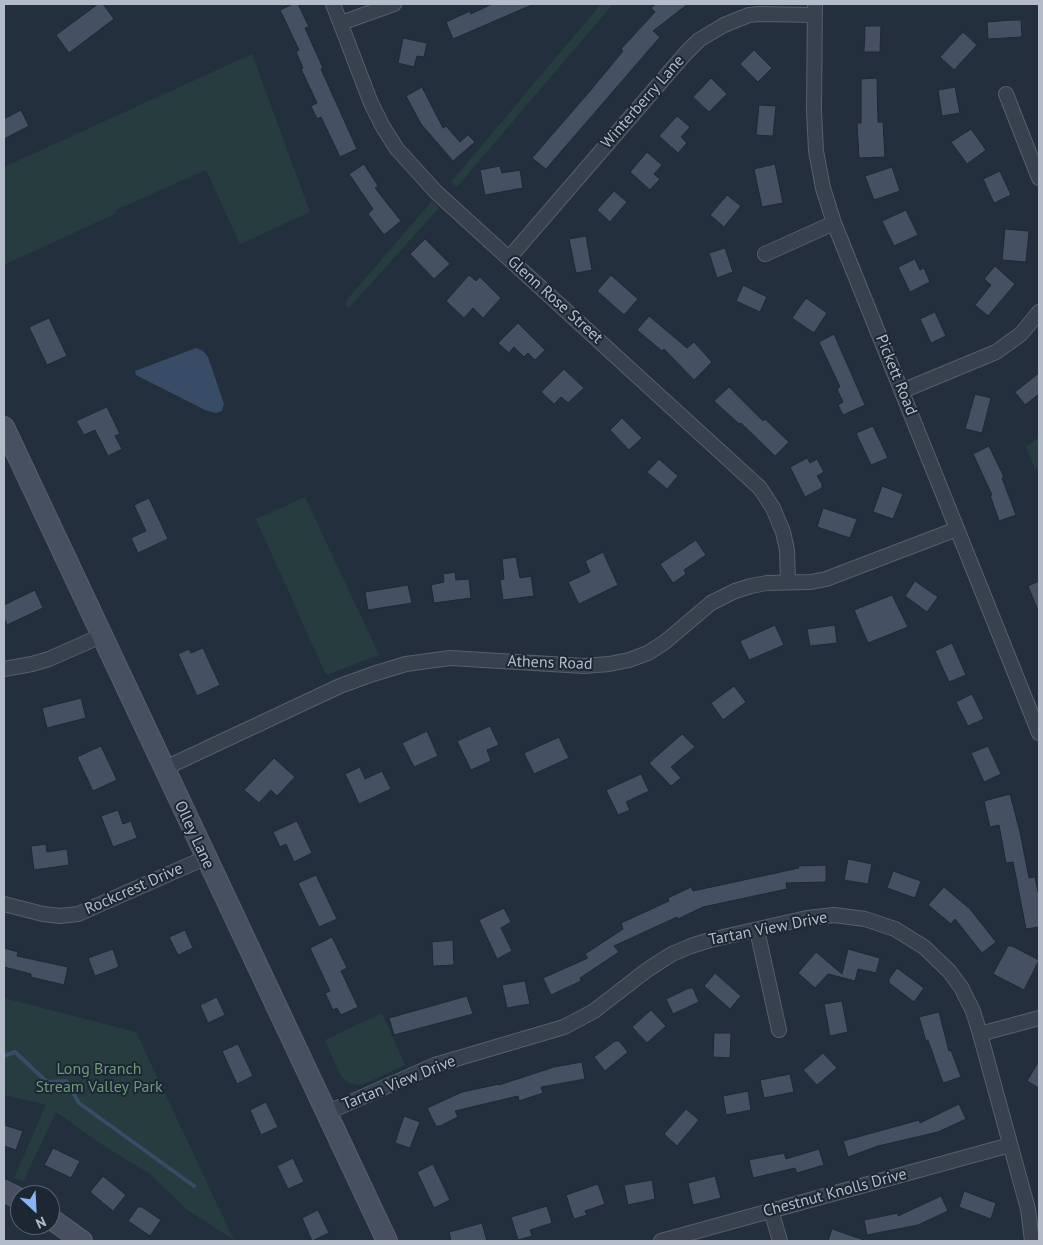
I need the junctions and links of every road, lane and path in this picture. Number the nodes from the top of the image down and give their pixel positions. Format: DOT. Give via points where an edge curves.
graph roads {
  1 [pos="333,4"];
  2 [pos="394,4"];
  3 [pos="815,9"];
  4 [pos="341,24"];
  5 [pos="1006,94"];
  6 [pos="1039,178"];
  7 [pos="834,223"];
  8 [pos="765,254"];
  9 [pos="509,258"];
  10 [pos="1039,312"];
  11 [pos="902,391"];
  12 [pos="4,427"];
  13 [pos="957,529"];
  14 [pos="788,582"];
  15 [pos="101,636"];
  16 [pos="4,669"];
  17 [pos="1039,733"];
  18 [pos="164,769"];
  19 [pos="205,858"];
  20 [pos="4,904"];
  21 [pos="757,930"];
  22 [pos="1039,1018"];
  23 [pos="779,1030"];
  24 [pos="980,1034"];
  25 [pos="326,1113"];
  26 [pos="1010,1145"];
  27 [pos="771,1210"];
  28 [pos="60,1225"];
  29 [pos="82,1241"];
  30 [pos="386,1241"];
  31 [pos="661,1241"];
  32 [pos="780,1241"];
  33 [pos="1032,1241"];
  1 -- 4 [label="street, Glenn Rose Street"];
  2 -- 4 [label="street"];
  3 -- 7 [label="street, Pickett Road" via="816,151"];
  3 -- 9 [label="street, Winterberry Lane" via="749,16 724,24 699,40"];
  4 -- 9 [label="street, Glenn Rose Street" via="371,103 397,149 436,192"];
  5 -- 6 [label="street"];
  7 -- 8 [label="street"];
  7 -- 11 [label="street, Pickett Road"];
  9 -- 14 [label="street, Glenn Rose Street" via="760,488 774,508 783,532"];
  10 -- 11 [label="street" via="1021,334 996,352"];
  11 -- 13 [label="street, Pickett Road"];
  12 -- 15 [label="main road, Olley Lane"];
  13 -- 14 [label="street, Athens Road" via="826,580"];
  13 -- 17 [label="street, Pickett Road"];
  14 -- 18 [label="street, Athens Road" via="750,586 721,597 665,642 629,660 584,666 450,658 381,671 340,686"];
  15 -- 16 [label="street" via="49,659"];
  15 -- 18 [label="main road, Olley Lane"];
  18 -- 19 [label="main road, Olley Lane"];
  19 -- 20 [label="street, Rockcrest Drive" via="78,914 43,914"];
  19 -- 25 [label="main road, Olley Lane"];
  21 -- 23 [label="street"];
  21 -- 24 [label="street, Tartan View Drive" via="807,918 834,916 865,919 895,929 924,947 949,971 973,1011"];
  21 -- 25 [label="street, Tartan View Drive" via="710,940 672,954 594,1011 564,1027 435,1065"];
  22 -- 24 [label="street"];
  24 -- 26 [label="street, Tartan View Drive"];
  25 -- 30 [label="main road, Olley Lane"];
  26 -- 27 [label="street, Chestnut Knolls Drive"];
  26 -- 33 [label="street, Tartan View Drive" via="1028,1210"];
  27 -- 31 [label="street, Chestnut Knolls Drive"];
  27 -- 32 [label="street"];
  28 -- 29 [label="main road"];
}
